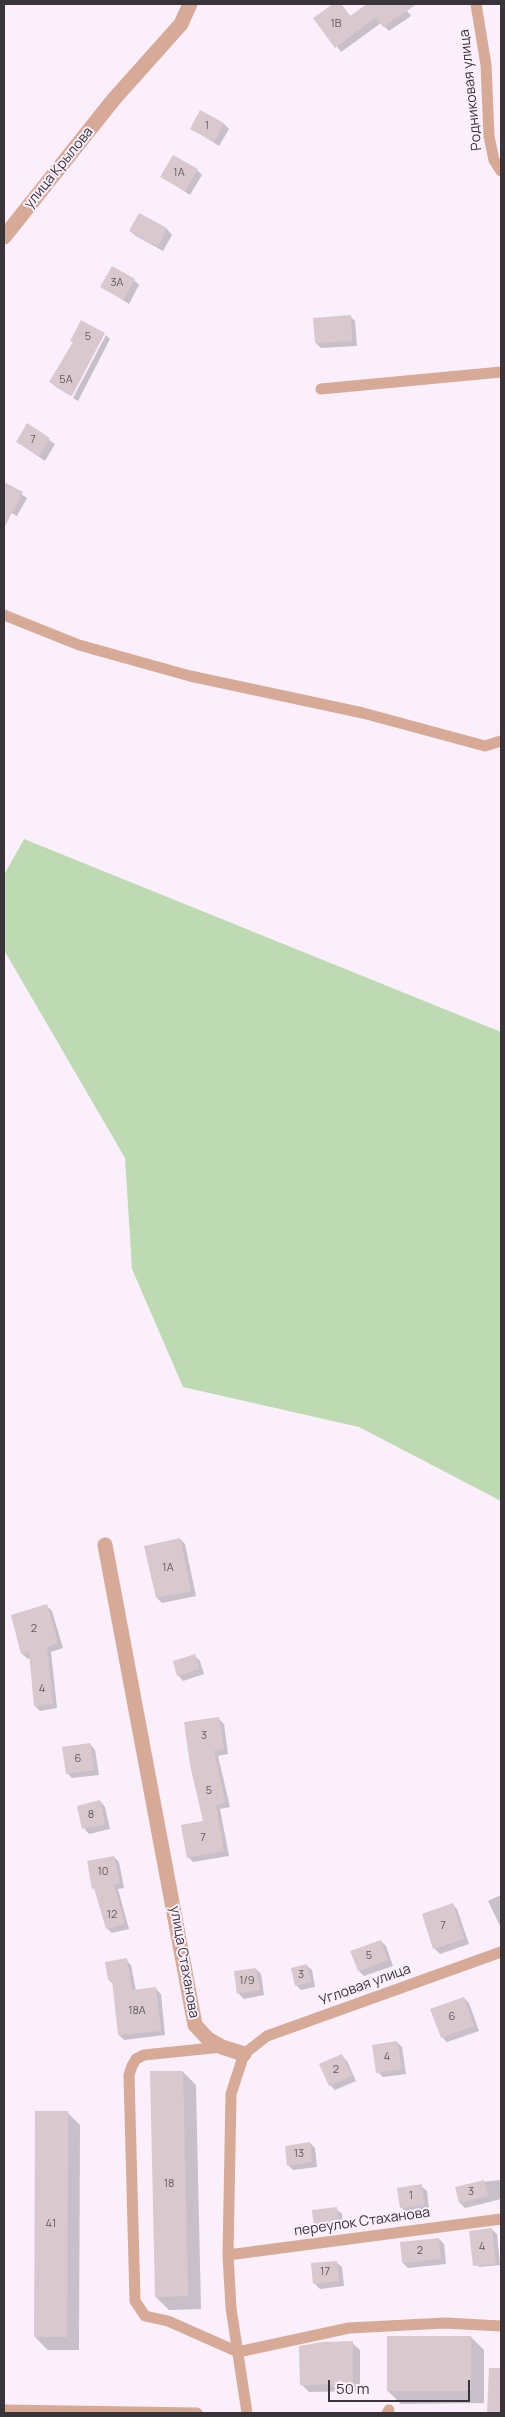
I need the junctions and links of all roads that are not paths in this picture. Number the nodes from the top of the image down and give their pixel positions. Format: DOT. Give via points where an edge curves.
graph roads {
  1 [pos="190,4"];
  2 [pos="476,4"];
  3 [pos="501,171"];
  4 [pos="4,237"];
  5 [pos="501,372"];
  6 [pos="320,389"];
  7 [pos="4,615"];
  8 [pos="501,741"];
  9 [pos="105,1545"];
  10 [pos="501,1952"];
  11 [pos="222,2047"];
  12 [pos="244,2054"];
  13 [pos="501,2219"];
  14 [pos="228,2255"];
  15 [pos="501,2326"];
  16 [pos="238,2352"];
  17 [pos="4,2410"];
  18 [pos="197,2413"];
  19 [pos="247,2413"];
  1 -- 4 [label="street, улица Крылова" via="181,24 114,99"];
  2 -- 3 [label="lane, Родниковая улица" via="486,65 489,136 494,160"];
  5 -- 6 [label="lane"];
  7 -- 8 [label="lane" via="79,645 190,676 363,713 486,746"];
  9 -- 11 [label="street, улица Стаханова" via="195,2025 208,2039"];
  10 -- 12 [label="lane, Угловая улица" via="267,2036"];
  11 -- 12 [label="street, улица Стаханова"];
  11 -- 16 [label="lane" via="144,2055 132,2066 129,2075 135,2301 145,2316 168,2321"];
  12 -- 14 [label="lane" via="231,2094"];
  13 -- 14 [label="lane, переулок Стаханова"];
  14 -- 16 [label="lane"];
  15 -- 16 [label="lane" via="445,2322 349,2328"];
  16 -- 19 [label="lane"];
  17 -- 18 [label="lane"];
}
